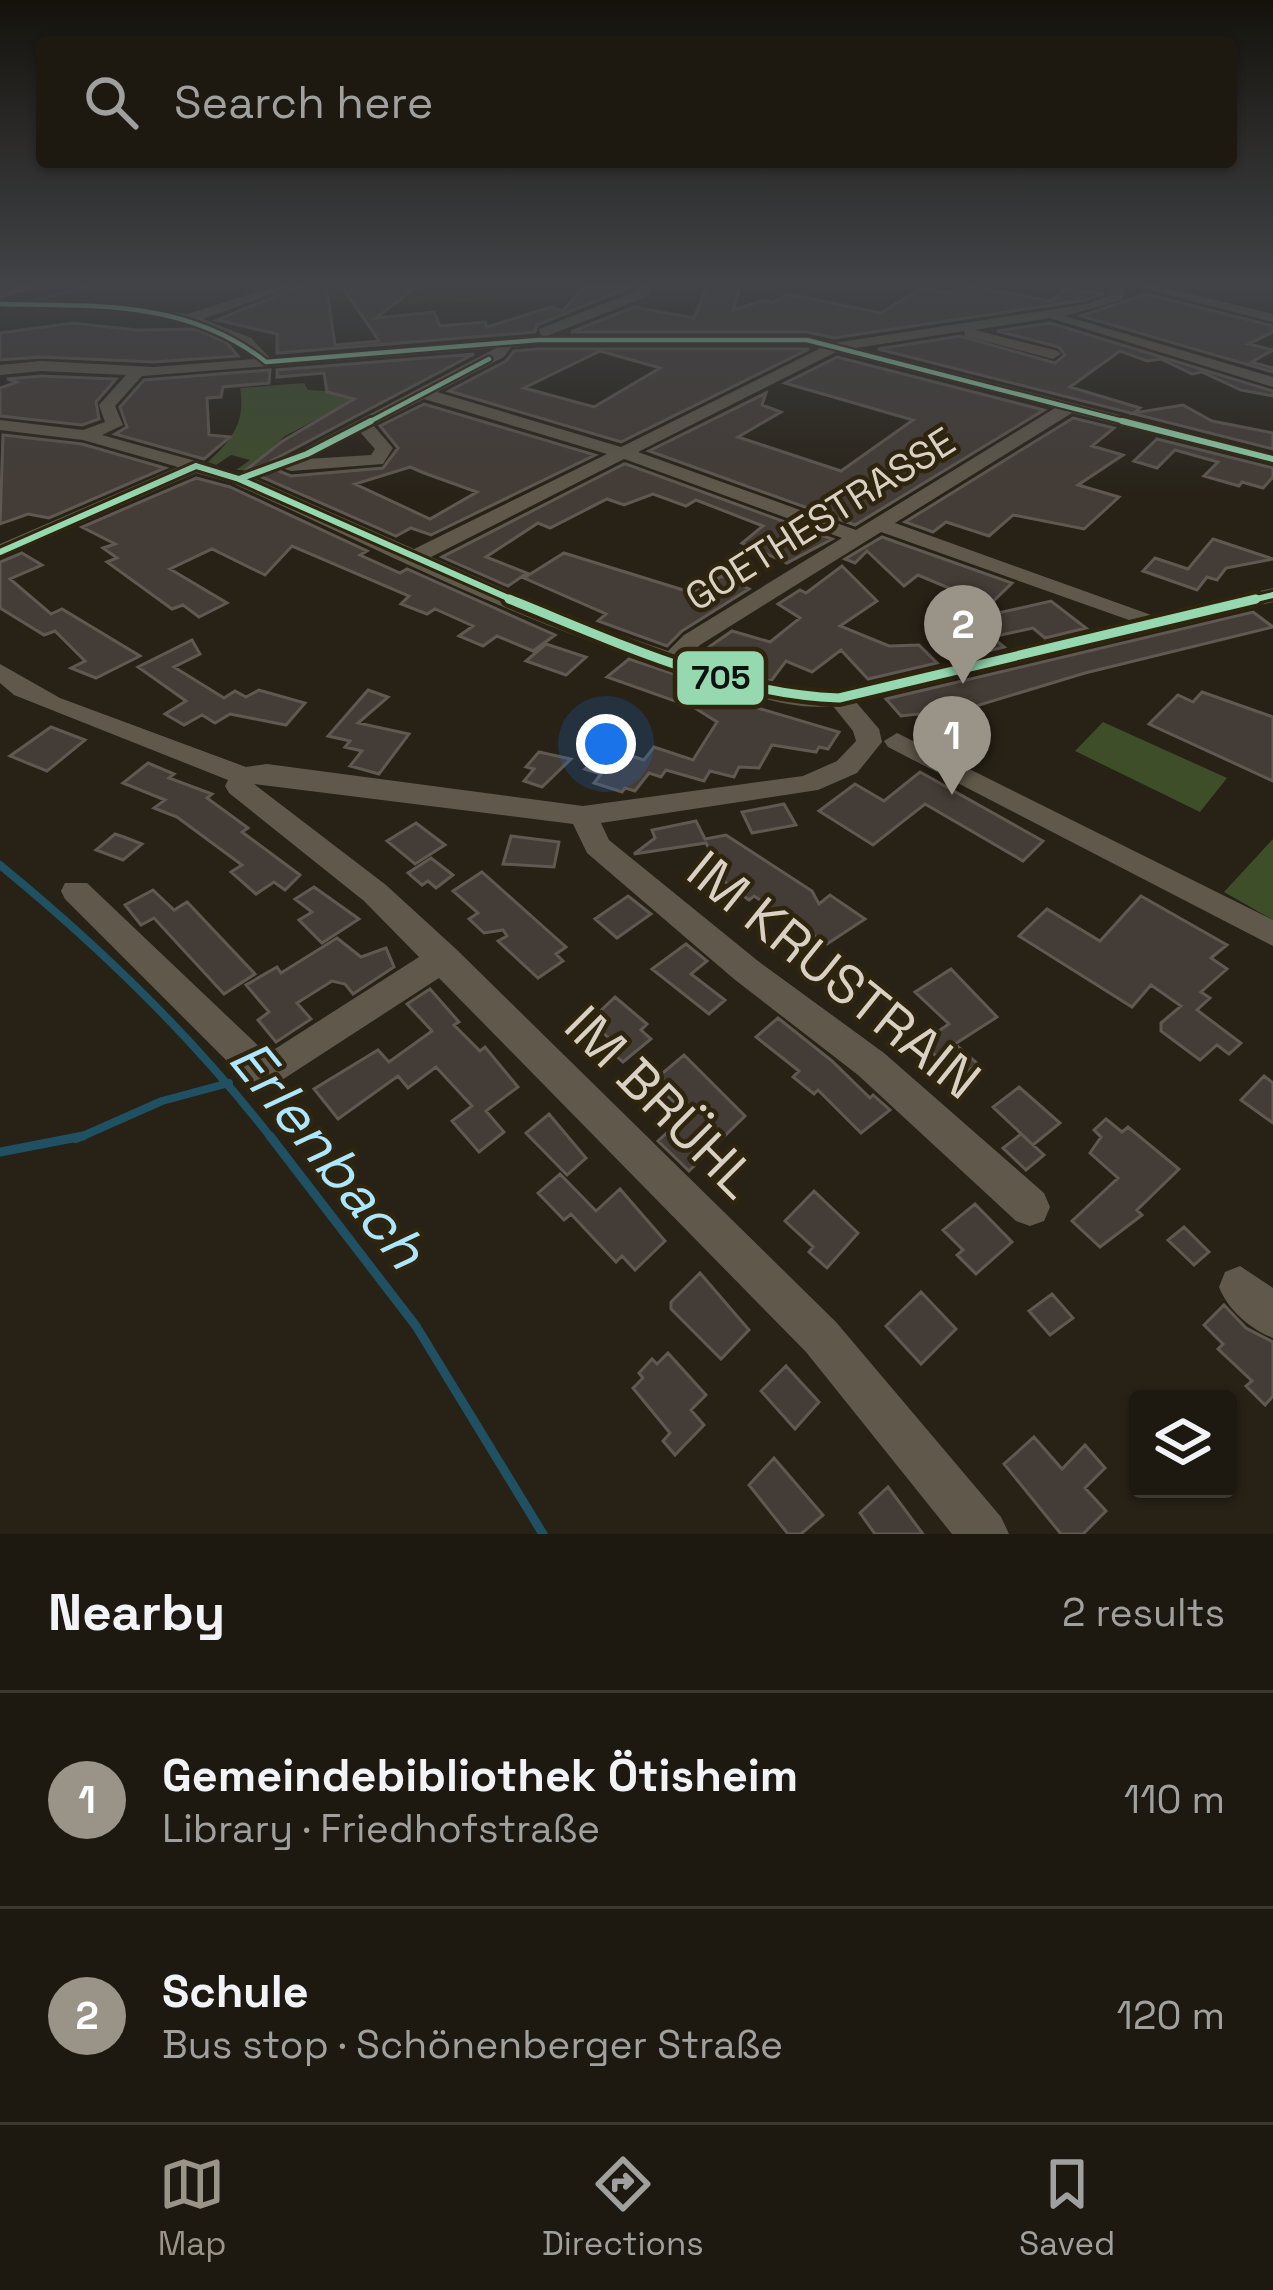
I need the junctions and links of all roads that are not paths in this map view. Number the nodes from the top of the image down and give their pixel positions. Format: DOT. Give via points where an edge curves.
graph roads {
  1 [pos="57,357"];
  2 [pos="261,357"];
  3 [pos="330,357"];
  4 [pos="494,357"];
  5 [pos="816,357"];
  6 [pos="883,357"];
  7 [pos="1187,357"];
  8 [pos="266,362"];
  9 [pos="50,367"];
  10 [pos="0,370"];
  11 [pos="136,372"];
  12 [pos="1273,382"];
  13 [pos="423,393"];
  14 [pos="1071,406"];
  15 [pos="0,425"];
  16 [pos="363,425"];
  17 [pos="84,435"];
  18 [pos="621,454"];
  19 [pos="1273,459"];
  20 [pos="282,465"];
  21 [pos="196,466"];
  22 [pos="239,479"];
  23 [pos="879,524"];
  24 [pos="857,537"];
  25 [pos="0,553"];
  26 [pos="411,559"];
  27 [pos="1273,595"];
  28 [pos="1150,623"];
  29 [pos="672,661"];
  30 [pos="0,671"];
  31 [pos="839,698"];
  32 [pos="897,741"];
  33 [pos="244,776"];
  34 [pos="583,816"];
  35 [pos="76,891"];
  36 [pos="1273,934"];
  37 [pos="444,958"];
  38 [pos="1030,1207"];
  39 [pos="1240,1287"];
  40 [pos="1273,1317"];
  41 [pos="984,1534"];
  1 -- 9 [label="street"];
  2 -- 8 [label="street"];
  3 -- 8 [label="street"];
  4 -- 13 [label="street"];
  5 -- 18 [label="street"];
  6 -- 14 [label="street"];
  7 -- 12 [label="street"];
  8 -- 11 [label="street"];
  9 -- 10 [label="street"];
  9 -- 11 [label="street"];
  11 -- 17 [label="street" via="107,405 114,425"];
  13 -- 16 [label="street"];
  13 -- 18 [label="street"];
  14 -- 19 [label="street"];
  14 -- 23 [label="street, GOETHESTRASSE"];
  15 -- 17 [label="street"];
  16 -- 20 [label="street"];
  16 -- 20 [label="street" via="384,448 377,460"];
  17 -- 21 [label="street"];
  18 -- 24 [label="street"];
  18 -- 26 [label="street"];
  20 -- 22 [label="street"];
  21 -- 22 [label="street"];
  21 -- 25 [label="street"];
  22 -- 26 [label="street"];
  23 -- 24 [label="street, GOETHESTRASSE"];
  23 -- 28 [label="street"];
  24 -- 29 [label="street, GOETHESTRASSE" via="692,640"];
  26 -- 29 [label="street"];
  27 -- 28 [label="street"];
  28 -- 31 [label="street"];
  29 -- 31 [label="street" via="763,691"];
  30 -- 33 [label="street" via="51,703"];
  31 -- 34 [label="street" via="869,742 847,767 808,784"];
  32 -- 36 [label="street"];
  33 -- 34 [label="street"];
  33 -- 37 [label="street, IM BRÜHL" via="239,786"];
  34 -- 38 [label="street, IM KRUSTRAIN" via="597,846 871,1064"];
  35 -- 37 [label="street" via="265,1076"];
  37 -- 41 [label="street, IM BRÜHL" via="821,1337"];
  39 -- 40 [label="street"];
}
